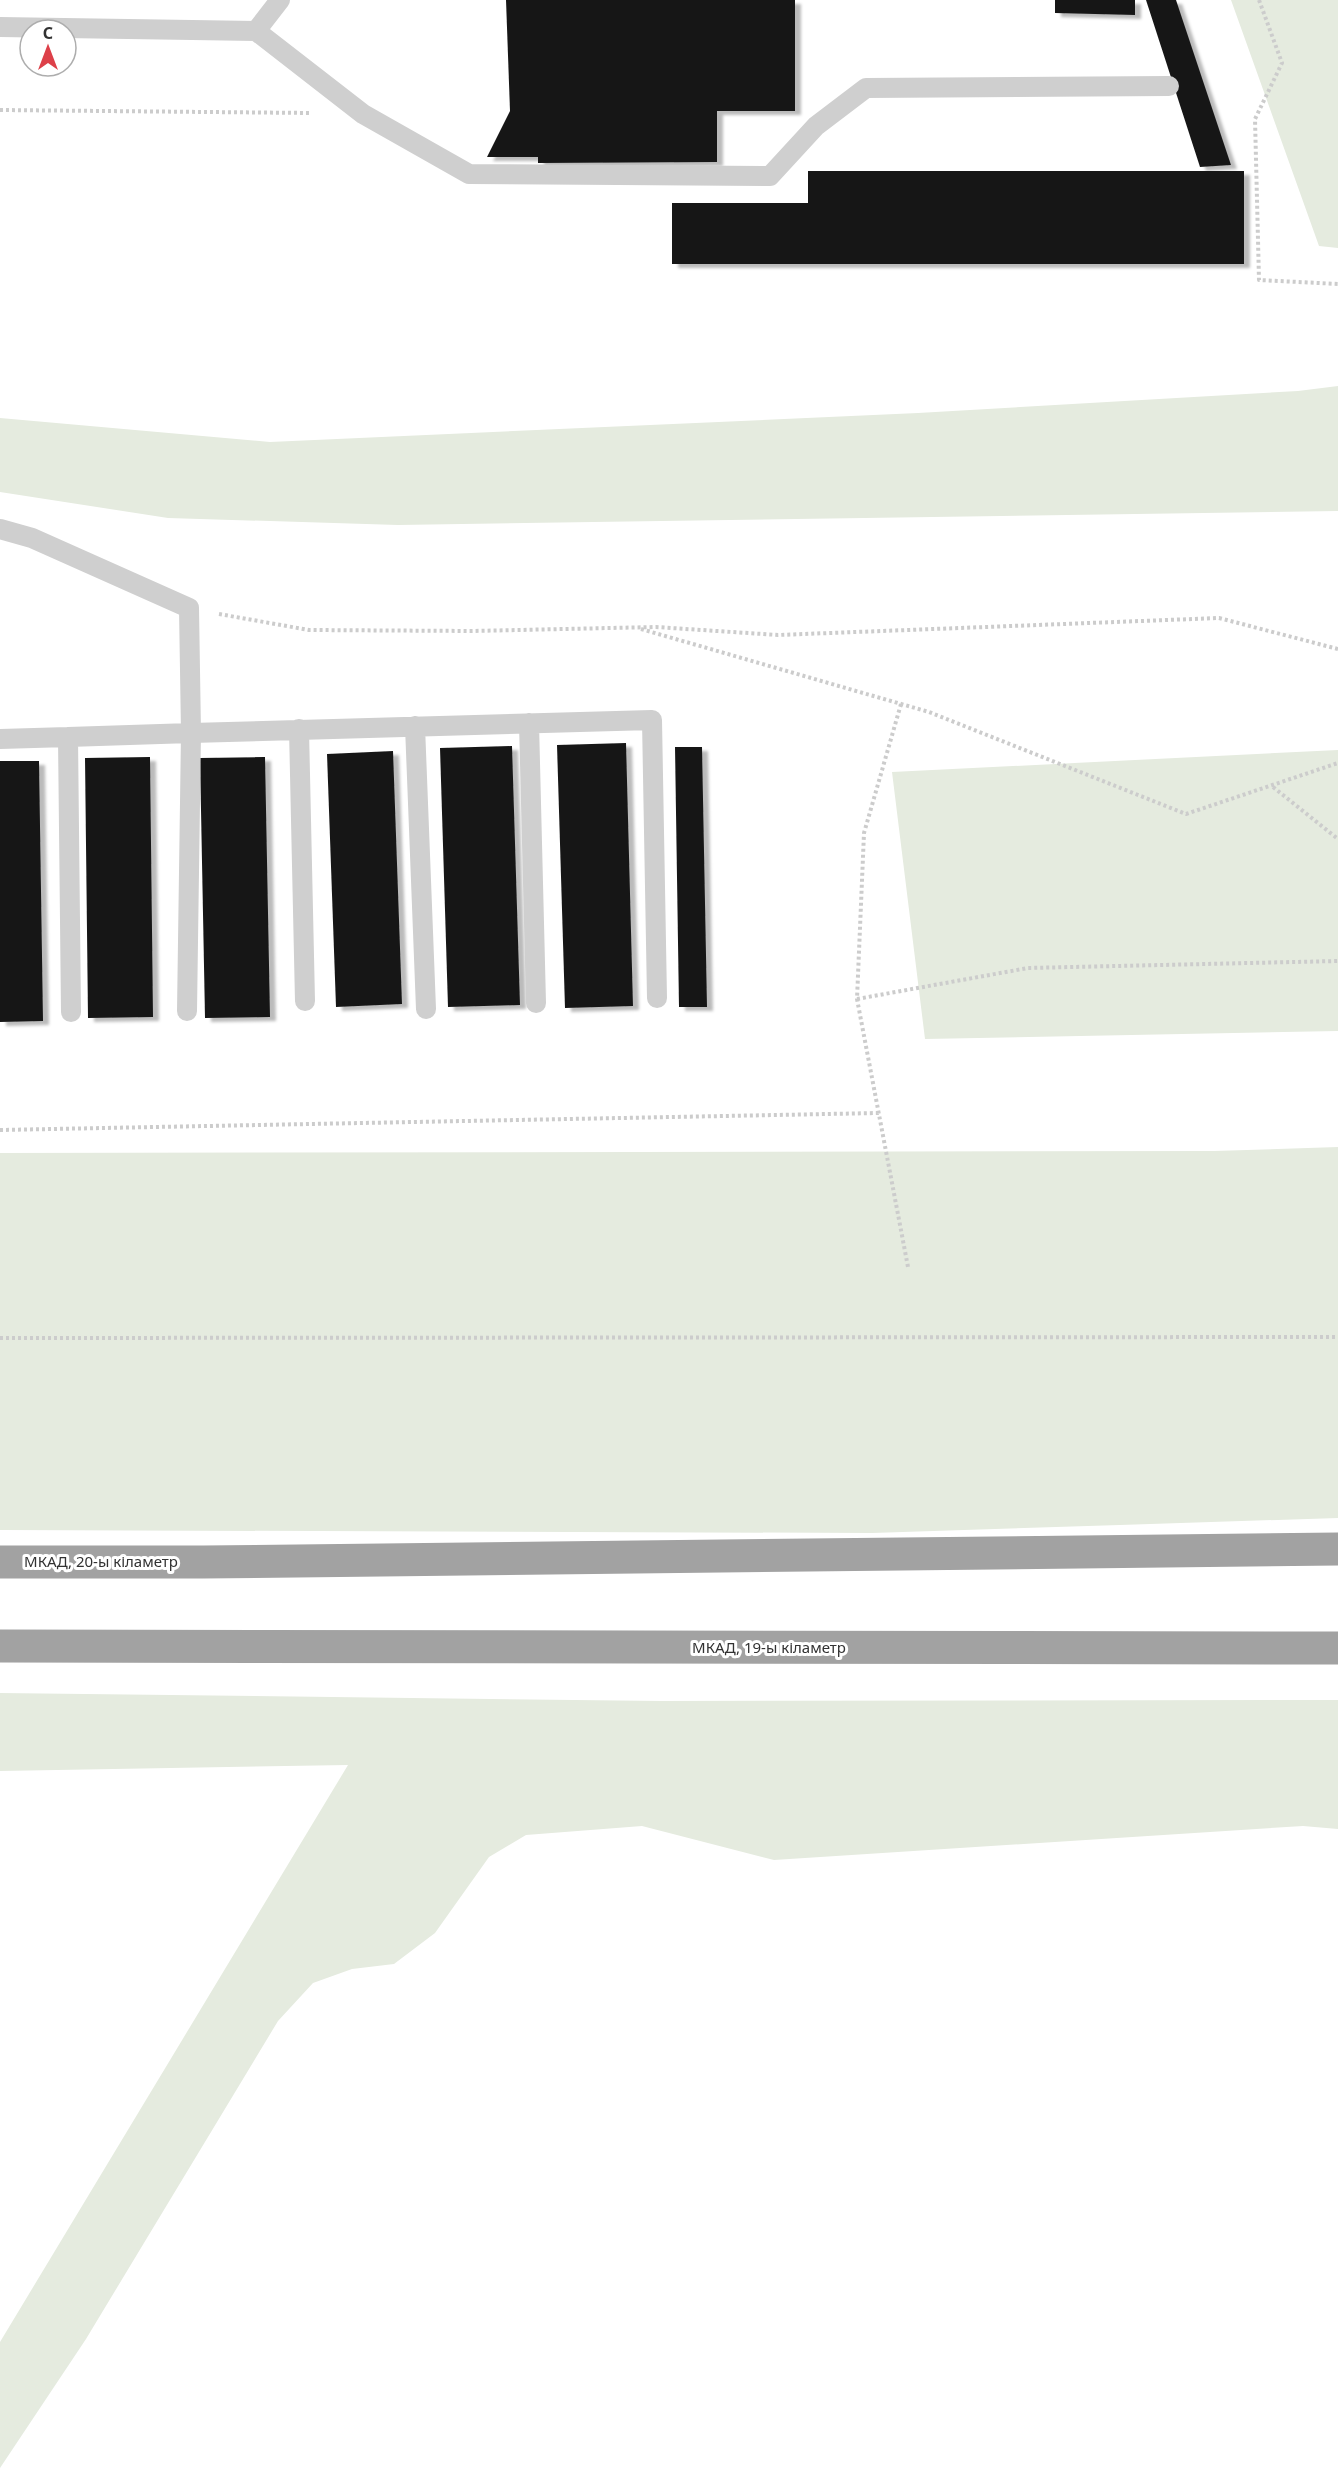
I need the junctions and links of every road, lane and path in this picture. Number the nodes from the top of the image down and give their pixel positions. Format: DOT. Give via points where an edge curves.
graph roads {
  1 [pos="280,0"];
  2 [pos="1259,0"];
  3 [pos="0,27"];
  4 [pos="256,31"];
  5 [pos="1168,86"];
  6 [pos="0,110"];
  7 [pos="363,114"];
  8 [pos="1338,284"];
  9 [pos="0,528"];
  10 [pos="189,608"];
  11 [pos="638,628"];
  12 [pos="1338,649"];
  13 [pos="901,704"];
  14 [pos="529,723"];
  15 [pos="415,726"];
  16 [pos="299,729"];
  17 [pos="191,733"];
  18 [pos="68,737"];
  19 [pos="0,739"];
  20 [pos="1338,763"];
  21 [pos="1273,787"];
  22 [pos="1338,839"];
  23 [pos="1338,961"];
  24 [pos="657,998"];
  25 [pos="857,999"];
  26 [pos="305,1001"];
  27 [pos="536,1003"];
  28 [pos="426,1009"];
  29 [pos="188,1011"];
  30 [pos="71,1012"];
  31 [pos="879,1113"];
  32 [pos="0,1130"];
  33 [pos="909,1267"];
  34 [pos="1338,1337"];
  35 [pos="0,1338"];
  36 [pos="1338,1549"];
  37 [pos="0,1562"];
  38 [pos="0,1646"];
  39 [pos="1338,1648"];
  1 -- 4 [label="lane"];
  2 -- 8 [label="path" via="1282,63 1255,119 1259,280"];
  3 -- 4 [label="lane"];
  4 -- 7 [label="lane"];
  5 -- 7 [label="lane" via="866,88 816,126 770,176 470,174"];
  6 -- 7 [label="path"];
  9 -- 10 [label="lane" via="32,538"];
  10 -- 11 [label="path" via="309,630"];
  10 -- 17 [label="lane"];
  11 -- 12 [label="path" via="778,635 1219,618"];
  11 -- 13 [label="path"];
  13 -- 21 [label="path" via="1186,814"];
  13 -- 25 [label="path" via="864,833"];
  14 -- 15 [label="lane"];
  14 -- 24 [label="lane" via="652,720"];
  14 -- 27 [label="lane"];
  15 -- 16 [label="lane"];
  15 -- 28 [label="lane"];
  16 -- 17 [label="lane"];
  16 -- 26 [label="lane"];
  17 -- 18 [label="lane"];
  17 -- 29 [label="lane"];
  18 -- 19 [label="lane"];
  18 -- 30 [label="lane"];
  20 -- 21 [label="path"];
  21 -- 22 [label="path"];
  23 -- 25 [label="path" via="1028,968"];
  25 -- 31 [label="path"];
  31 -- 32 [label="path"];
  31 -- 33 [label="path"];
  34 -- 35 [label="path"];
  36 -- 37 [label="highway, МКАД, 20-ы кіламетр"];
  38 -- 39 [label="highway, МКАД, 19-ы кіламетр"];
}
